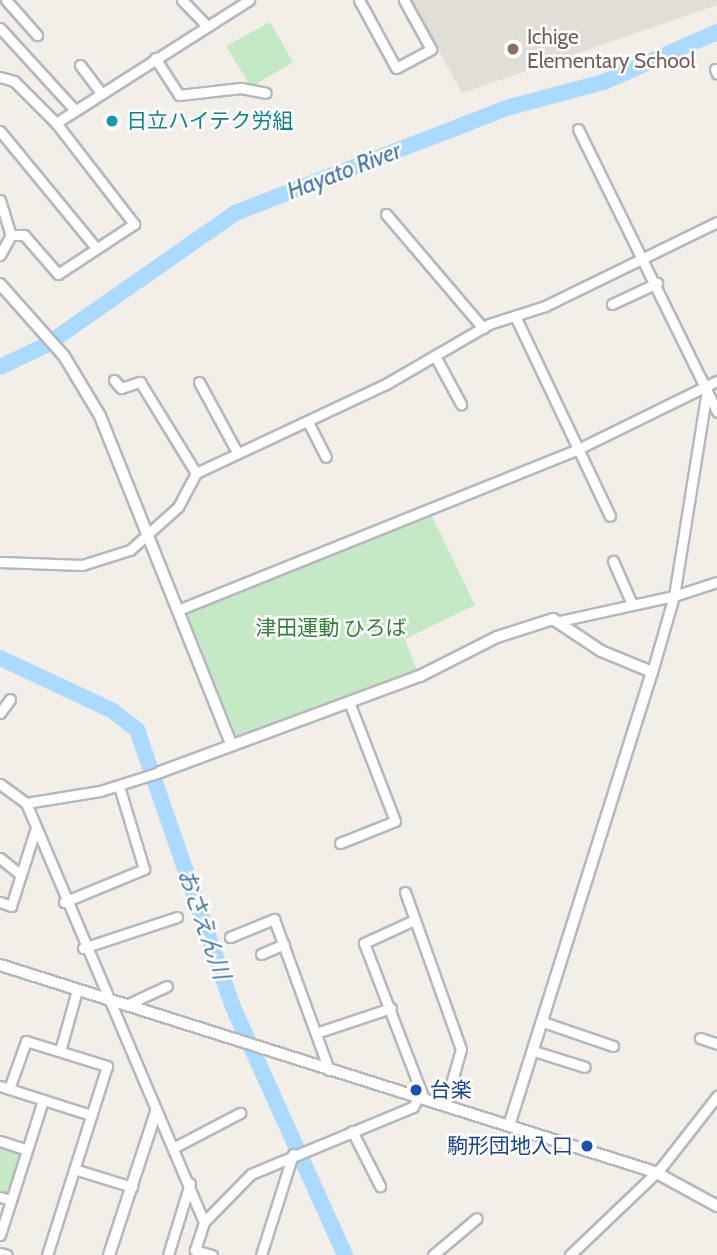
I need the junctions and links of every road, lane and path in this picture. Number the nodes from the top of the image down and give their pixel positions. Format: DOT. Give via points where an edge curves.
graph roads {
  1 [pos="6,0"];
  2 [pos="182,0"];
  3 [pos="249,0"];
  4 [pos="359,0"];
  5 [pos="404,0"];
  6 [pos="207,26"];
  7 [pos="0,29"];
  8 [pos="37,35"];
  9 [pos="155,58"];
  10 [pos="80,65"];
  11 [pos="0,77"];
  12 [pos="266,93"];
  13 [pos="102,94"];
  14 [pos="75,110"];
  15 [pos="56,123"];
  16 [pos="578,129"];
  17 [pos="0,131"];
  18 [pos="0,200"];
  19 [pos="386,214"];
  20 [pos="717,222"];
  21 [pos="10,235"];
  22 [pos="96,248"];
  23 [pos="0,255"];
  24 [pos="646,257"];
  25 [pos="657,283"];
  26 [pos="0,285"];
  27 [pos="612,304"];
  28 [pos="515,316"];
  29 [pos="483,328"];
  30 [pos="435,356"];
  31 [pos="114,380"];
  32 [pos="717,381"];
  33 [pos="199,382"];
  34 [pos="707,389"];
  35 [pos="461,404"];
  36 [pos="717,412"];
  37 [pos="308,422"];
  38 [pos="578,449"];
  39 [pos="237,452"];
  40 [pos="326,457"];
  41 [pos="196,473"];
  42 [pos="610,516"];
  43 [pos="149,535"];
  44 [pos="613,561"];
  45 [pos="0,562"];
  46 [pos="717,582"];
  47 [pos="674,596"];
  48 [pos="632,604"];
  49 [pos="178,610"];
  50 [pos="560,621"];
  51 [pos="652,672"];
  52 [pos="10,699"];
  53 [pos="349,702"];
  54 [pos="0,713"];
  55 [pos="231,744"];
  56 [pos="160,772"];
  57 [pos="0,784"];
  58 [pos="119,786"];
  59 [pos="26,803"];
  60 [pos="35,831"];
  61 [pos="341,843"];
  62 [pos="0,858"];
  63 [pos="21,875"];
  64 [pos="405,892"];
  65 [pos="0,902"];
  66 [pos="64,902"];
  67 [pos="177,917"];
  68 [pos="412,921"];
  69 [pos="230,936"];
  70 [pos="284,944"];
  71 [pos="83,948"];
  72 [pos="261,954"];
  73 [pos="0,965"];
  74 [pos="167,986"];
  75 [pos="77,990"];
  76 [pos="104,999"];
  77 [pos="126,1004"];
  78 [pos="391,1008"];
  79 [pos="543,1022"];
  80 [pos="316,1033"];
  81 [pos="701,1038"];
  82 [pos="717,1044"];
  83 [pos="613,1046"];
  84 [pos="60,1051"];
  85 [pos="534,1051"];
  86 [pos="585,1067"];
  87 [pos="329,1070"];
  88 [pos="5,1088"];
  89 [pos="717,1096"];
  90 [pos="421,1098"];
  91 [pos="43,1100"];
  92 [pos="445,1105"];
  93 [pos="156,1112"];
  94 [pos="240,1113"];
  95 [pos="91,1115"];
  96 [pos="509,1125"];
  97 [pos="352,1131"];
  98 [pos="0,1141"];
  99 [pos="173,1148"];
  100 [pos="27,1150"];
  101 [pos="293,1154"];
  102 [pos="74,1169"];
  103 [pos="655,1172"];
  104 [pos="190,1184"];
  105 [pos="380,1186"];
  106 [pos="132,1187"];
  107 [pos="0,1197"];
  108 [pos="11,1200"];
  109 [pos="717,1206"];
  110 [pos="477,1218"];
  111 [pos="204,1222"];
  112 [pos="0,1235"];
  113 [pos="0,1253"];
  114 [pos="572,1254"];
  115 [pos="7,1255"];
  116 [pos="47,1255"];
  117 [pos="109,1255"];
  118 [pos="168,1255"];
  119 [pos="212,1255"];
  120 [pos="261,1255"];
  121 [pos="433,1255"];
  1 -- 8 [label="street"];
  2 -- 6 [label="street"];
  3 -- 6 [label="street"];
  4 -- 5 [label="street" via="396,68 432,49"];
  6 -- 9 [label="street"];
  7 -- 14 [label="street"];
  9 -- 12 [label="street" via="178,95 241,88"];
  9 -- 13 [label="street"];
  10 -- 13 [label="street"];
  11 -- 15 [label="street" via="14,81"];
  13 -- 14 [label="street"];
  14 -- 15 [label="street"];
  15 -- 22 [label="street" via="134,224"];
  16 -- 24 [label="street"];
  17 -- 22 [label="street"];
  18 -- 21 [label="street"];
  19 -- 29 [label="street"];
  20 -- 24 [label="street"];
  21 -- 22 [label="street" via="24,235 58,274"];
  21 -- 23 [label="street"];
  24 -- 25 [label="street"];
  24 -- 28 [label="street"];
  25 -- 27 [label="street"];
  25 -- 34 [label="street"];
  26 -- 43 [label="street" via="46,332 100,416"];
  28 -- 29 [label="street"];
  28 -- 38 [label="street"];
  29 -- 30 [label="street"];
  30 -- 35 [label="street"];
  30 -- 37 [label="street"];
  31 -- 41 [label="street" via="121,388 140,382"];
  32 -- 34 [label="street"];
  33 -- 39 [label="street"];
  34 -- 36 [label="street"];
  34 -- 38 [label="street"];
  34 -- 47 [label="street"];
  37 -- 39 [label="street"];
  37 -- 40 [label="street"];
  38 -- 42 [label="street"];
  38 -- 49 [label="street"];
  39 -- 41 [label="street"];
  41 -- 43 [label="street" via="178,507"];
  43 -- 45 [label="street" via="115,557 82,565"];
  43 -- 49 [label="street"];
  44 -- 48 [label="street"];
  46 -- 47 [label="street"];
  47 -- 48 [label="street"];
  47 -- 51 [label="street"];
  48 -- 50 [label="street"];
  49 -- 55 [label="street"];
  50 -- 51 [label="street" via="601,651"];
  50 -- 53 [label="street" via="512,631"];
  51 -- 79 [label="street"];
  52 -- 54 [label="street"];
  53 -- 55 [label="street"];
  53 -- 61 [label="street" via="395,821"];
  55 -- 56 [label="street"];
  56 -- 58 [label="street"];
  57 -- 59 [label="street"];
  58 -- 59 [label="street"];
  58 -- 66 [label="street" via="144,869"];
  59 -- 60 [label="street"];
  60 -- 63 [label="street"];
  60 -- 66 [label="street"];
  62 -- 63 [label="street"];
  63 -- 65 [label="street" via="11,906"];
  64 -- 68 [label="street"];
  66 -- 71 [label="street"];
  67 -- 71 [label="street"];
  68 -- 78 [label="street" via="365,938"];
  68 -- 92 [label="street" via="461,1049"];
  69 -- 70 [label="street" via="274,919"];
  70 -- 72 [label="street"];
  70 -- 80 [label="street"];
  71 -- 76 [label="street"];
  73 -- 75 [label="street"];
  74 -- 77 [label="street"];
  75 -- 76 [label="street"];
  75 -- 84 [label="street"];
  76 -- 77 [label="street"];
  76 -- 93 [label="street"];
  77 -- 87 [label="street"];
  78 -- 80 [label="street"];
  78 -- 90 [label="street"];
  79 -- 83 [label="street"];
  79 -- 85 [label="street"];
  80 -- 87 [label="street"];
  81 -- 82 [label="street"];
  84 -- 88 [label="street" via="26,1041"];
  84 -- 95 [label="street" via="107,1066"];
  85 -- 86 [label="street"];
  85 -- 96 [label="street"];
  87 -- 90 [label="street"];
  88 -- 91 [label="street"];
  89 -- 103 [label="street"];
  90 -- 92 [label="street"];
  90 -- 97 [label="street" via="413,1107"];
  91 -- 95 [label="street"];
  91 -- 100 [label="street"];
  92 -- 96 [label="street"];
  93 -- 99 [label="street"];
  93 -- 106 [label="street"];
  94 -- 99 [label="street"];
  95 -- 102 [label="street"];
  96 -- 103 [label="street"];
  97 -- 101 [label="street"];
  97 -- 105 [label="street"];
  98 -- 100 [label="street"];
  99 -- 104 [label="street"];
  100 -- 108 [label="street"];
  101 -- 111 [label="street" via="251,1174"];
  101 -- 120 [label="street"];
  102 -- 106 [label="street"];
  102 -- 116 [label="street"];
  103 -- 109 [label="street"];
  103 -- 114 [label="street"];
  104 -- 111 [label="street"];
  104 -- 118 [label="street"];
  106 -- 117 [label="street"];
  107 -- 108 [label="street"];
  108 -- 112 [label="street"];
  110 -- 121 [label="street"];
  111 -- 119 [label="street" via="195,1250"];
  113 -- 115 [label="street"];
}
